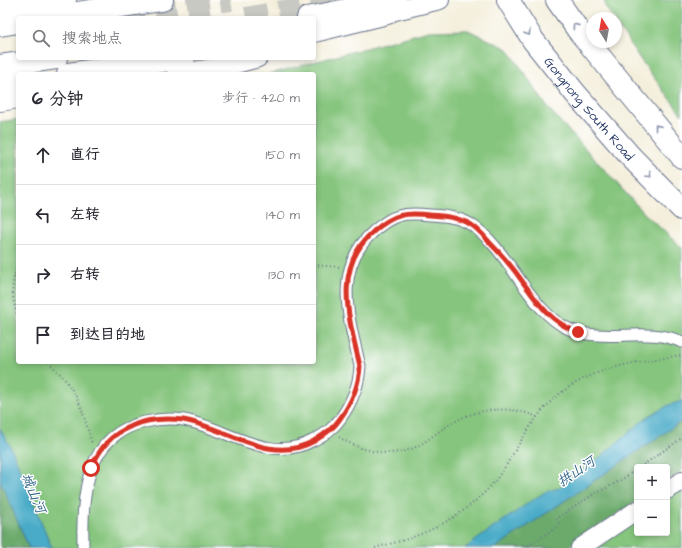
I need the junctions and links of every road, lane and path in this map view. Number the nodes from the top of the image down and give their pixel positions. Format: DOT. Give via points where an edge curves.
graph roads {
  1 [pos="65,0"];
  2 [pos="162,0"];
  3 [pos="440,0"];
  4 [pos="508,0"];
  5 [pos="558,0"];
  6 [pos="391,6"];
  7 [pos="0,9"];
  8 [pos="57,16"];
  9 [pos="316,17"];
  10 [pos="16,22"];
  11 [pos="0,25"];
  12 [pos="316,30"];
  13 [pos="316,41"];
  14 [pos="42,60"];
  15 [pos="170,60"];
  16 [pos="251,60"];
  17 [pos="0,66"];
  18 [pos="82,72"];
  19 [pos="188,72"];
  20 [pos="16,81"];
  21 [pos="0,83"];
  22 [pos="16,99"];
  23 [pos="0,102"];
  24 [pos="682,157"];
  25 [pos="682,208"];
  26 [pos="316,265"];
  27 [pos="351,268"];
  28 [pos="16,271"];
  29 [pos="16,309"];
  30 [pos="682,342"];
  31 [pos="682,355"];
  32 [pos="50,364"];
  33 [pos="537,417"];
  34 [pos="330,430"];
  35 [pos="682,438"];
  36 [pos="94,451"];
  37 [pos="644,464"];
  38 [pos="634,471"];
  39 [pos="682,480"];
  40 [pos="670,488"];
  41 [pos="634,512"];
  42 [pos="83,548"];
  43 [pos="375,548"];
  44 [pos="526,548"];
  45 [pos="580,548"];
  1 -- 7 [label="main road"];
  2 -- 8 [label="main road"];
  3 -- 6 [label="street"];
  4 -- 25 [label="main road, Gongnong South Road, one-way" via="533,40 575,93 630,156"];
  24 -- 5 [label="main road, one-way" via="578,30"];
  6 -- 9 [label="main road"];
  6 -- 12 [label="main road"];
  6 -- 13 [label="street"];
  10 -- 11 [label="main road"];
  14 -- 17 [label="main road"];
  15 -- 18 [label="main road"];
  16 -- 19 [label="street"];
  20 -- 21 [label="main road"];
  22 -- 23 [label="street"];
  26 -- 27 [label="path"];
  27 -- 30 [label="street" via="355,254 363,243 390,219 400,214 411,212 458,219 478,230 505,258 541,307 568,329 607,336 658,336"];
  27 -- 34 [label="street" via="346,288 347,303 360,366 359,376 347,408"];
  28 -- 29 [label="path" via="12,293"];
  31 -- 33 [label="path" via="619,365 595,374 557,396"];
  32 -- 36 [label="path" via="72,388 84,415"];
  33 -- 34 [label="path" via="510,410 482,412 454,422 418,446 386,452 352,446"];
  33 -- 43 [label="path" via="504,468 471,505 434,529"];
  34 -- 42 [label="street" via="311,442 285,449 254,445 184,420 153,420 122,430 109,439 91,468 84,504"];
  35 -- 37 [label="path"];
  38 -- 44 [label="path" via="556,519 560,525"];
  39 -- 40 [label="street"];
  41 -- 45 [label="street"];
}
